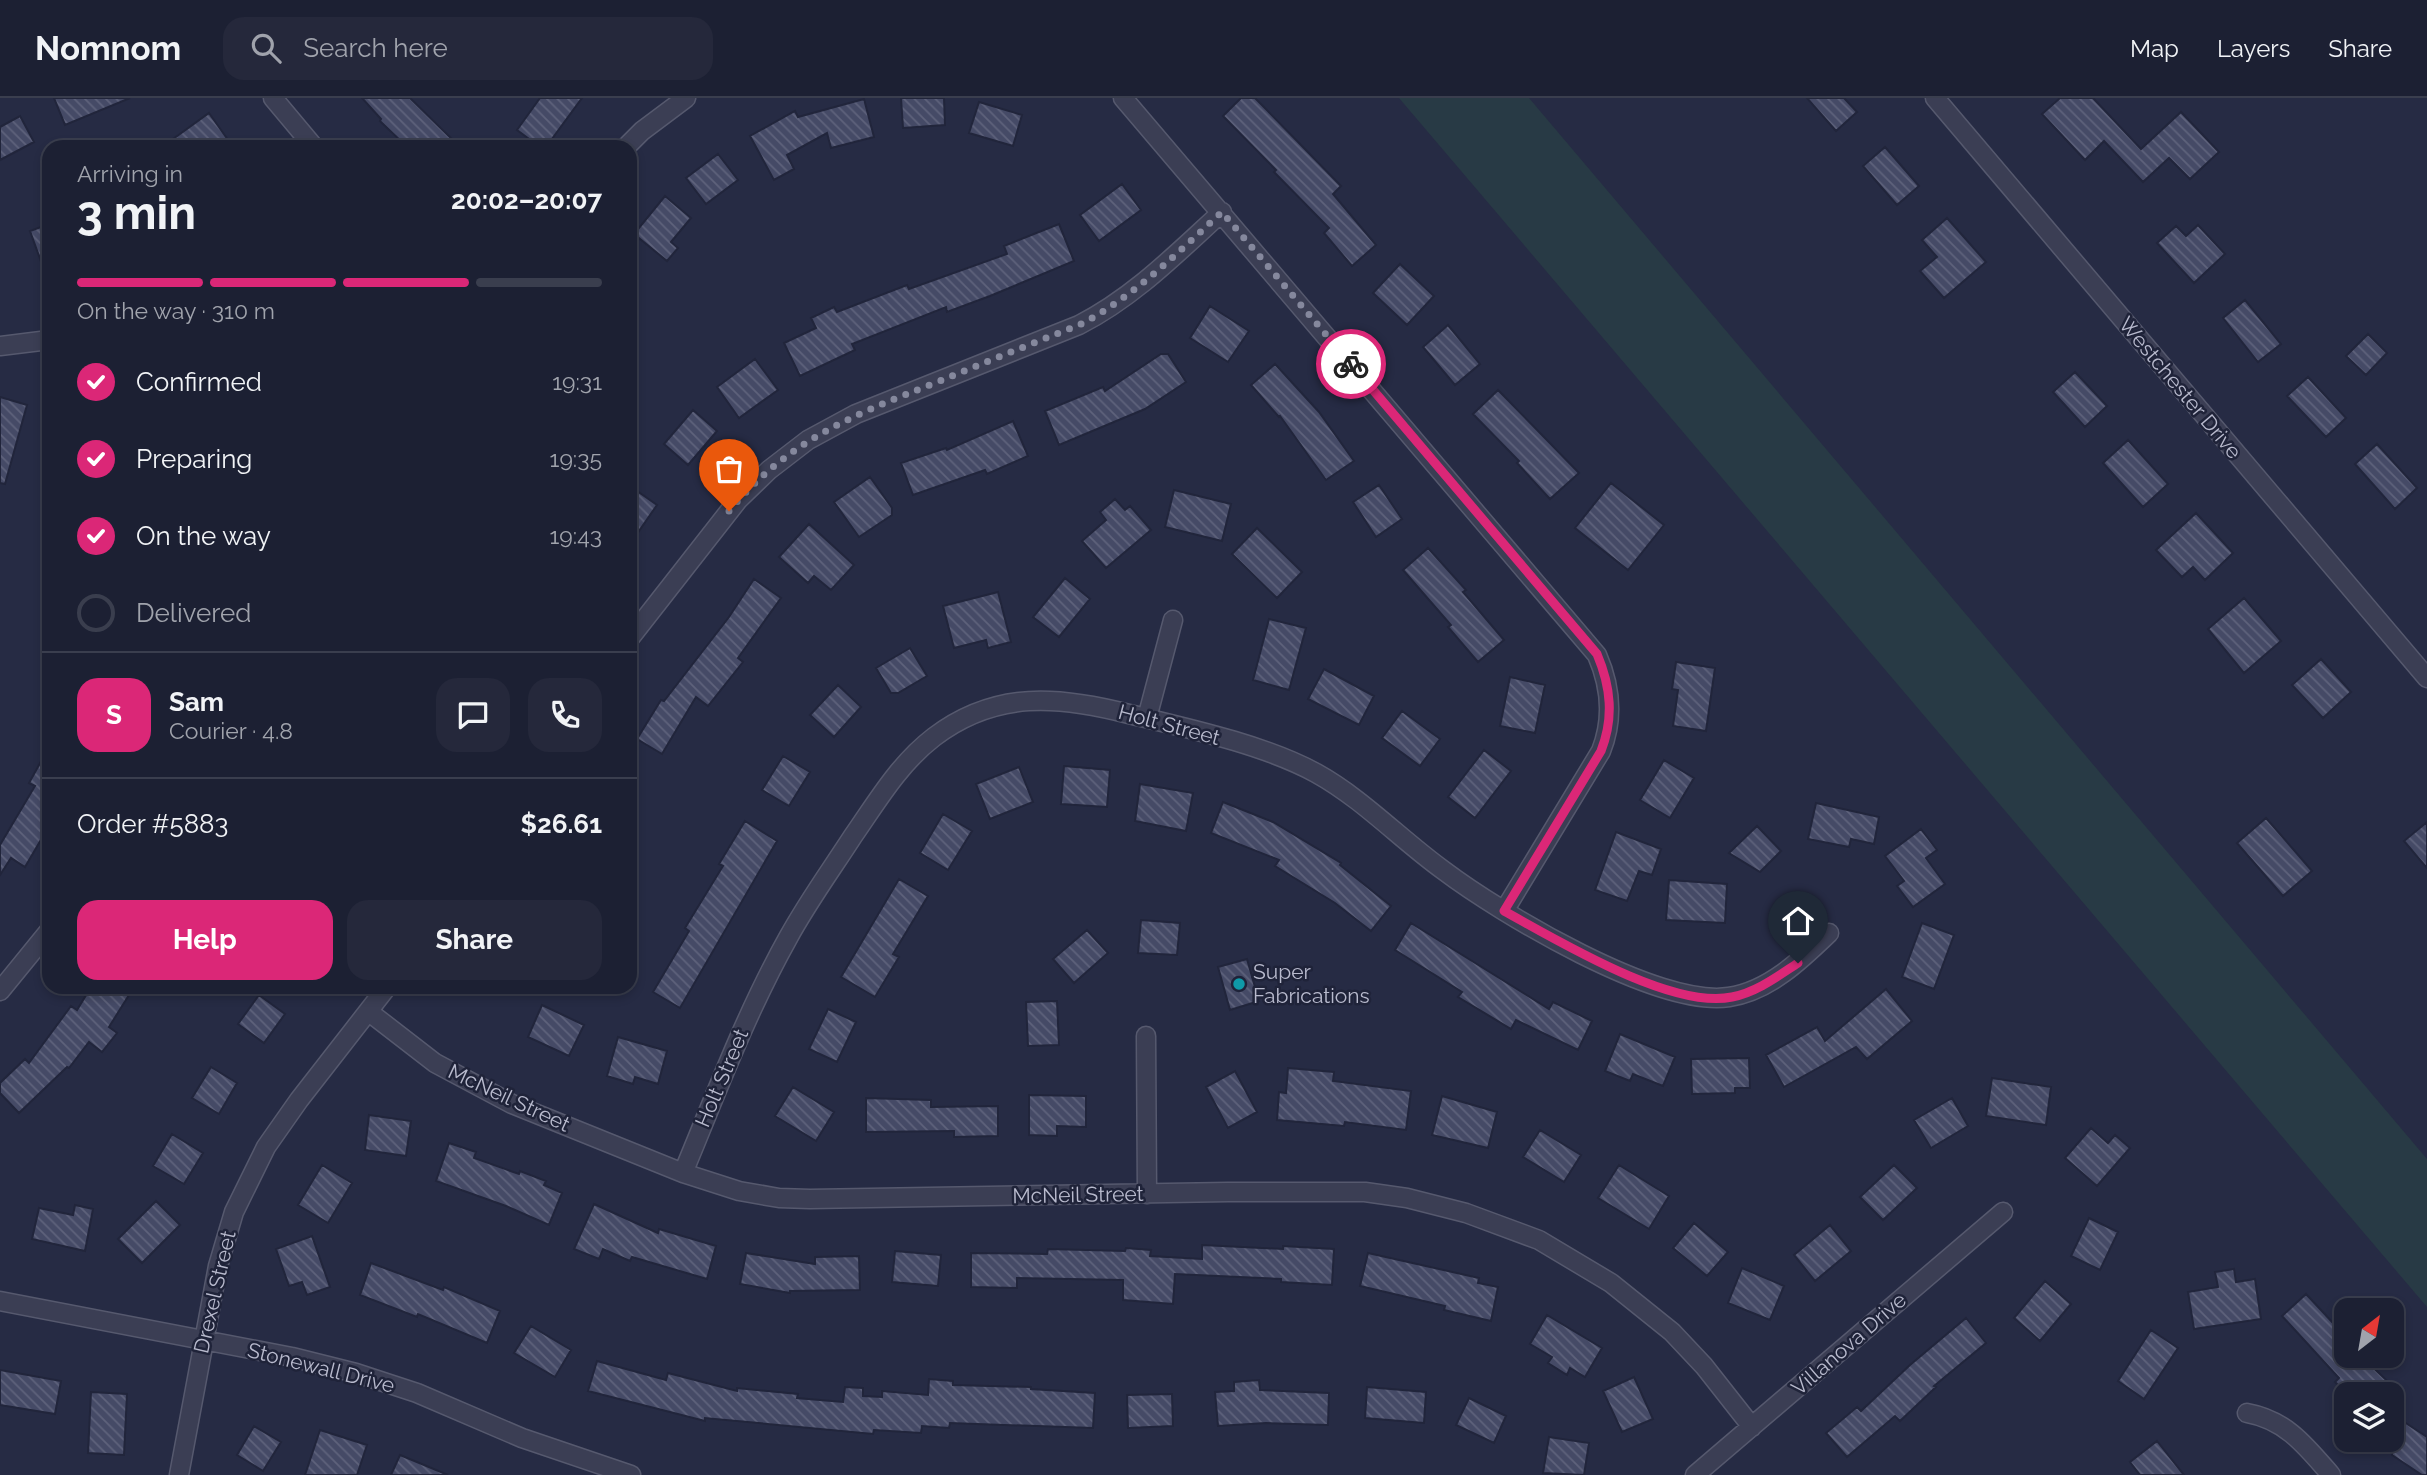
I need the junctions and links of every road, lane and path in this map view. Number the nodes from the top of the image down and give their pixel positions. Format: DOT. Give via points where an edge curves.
graph roads {
  1 [pos="273,98"];
  2 [pos="686,98"];
  3 [pos="1123,98"];
  4 [pos="1935,98"];
  5 [pos="308,140"];
  6 [pos="633,140"];
  7 [pos="1222,212"];
  8 [pos="42,341"];
  9 [pos="0,346"];
  10 [pos="1173,620"];
  11 [pos="637,630"];
  12 [pos="2427,677"];
  13 [pos="1147,718"];
  14 [pos="1504,911"];
  15 [pos="1829,933"];
  16 [pos="42,940"];
  17 [pos="0,991"];
  18 [pos="382,994"];
  19 [pos="369,1012"];
  20 [pos="1146,1036"];
  21 [pos="683,1173"];
  22 [pos="1147,1194"];
  23 [pos="2003,1212"];
  24 [pos="0,1301"];
  25 [pos="204,1340"];
  26 [pos="2247,1413"];
  27 [pos="1752,1427"];
  28 [pos="179,1475"];
  29 [pos="631,1475"];
  30 [pos="1695,1475"];
  31 [pos="2331,1475"];
  1 -- 5 [label="street"];
  2 -- 6 [label="street"];
  3 -- 7 [label="street"];
  4 -- 12 [label="street, Westchester Drive"];
  7 -- 11 [label="street" via="1146,281 1099,315 856,414 808,440 738,500"];
  7 -- 14 [label="street" via="1597,654 1607,677 1611,706 1601,751"];
  8 -- 9 [label="street"];
  10 -- 13 [label="street"];
  13 -- 14 [label="street, Holt Street" via="1263,750 1315,772"];
  13 -- 21 [label="street, Holt Street" via="1061,700 1015,702 950,726 898,769 786,940"];
  14 -- 15 [label="street, Holt Street" via="1594,960 1702,999 1732,997 1764,985 1798,963"];
  16 -- 17 [label="street"];
  18 -- 19 [label="street, Drexel Street"];
  19 -- 21 [label="street, McNeil Street" via="435,1063 512,1104"];
  19 -- 25 [label="street, Drexel Street" via="299,1100 253,1171 225,1239"];
  20 -- 22 [label="street"];
  21 -- 22 [label="street, McNeil Street" via="779,1198"];
  22 -- 27 [label="street, McNeil Street" via="1365,1192 1466,1213 1527,1236 1611,1283 1672,1332"];
  23 -- 27 [label="street, Villanova Drive"];
  24 -- 25 [label="street, Stonewall Drive"];
  25 -- 28 [label="street, Drexel Street"];
  25 -- 29 [label="street, Stonewall Drive" via="356,1373"];
  26 -- 31 [label="street" via="2279,1423 2298,1437"];
  27 -- 30 [label="street, Villanova Drive"];
}
